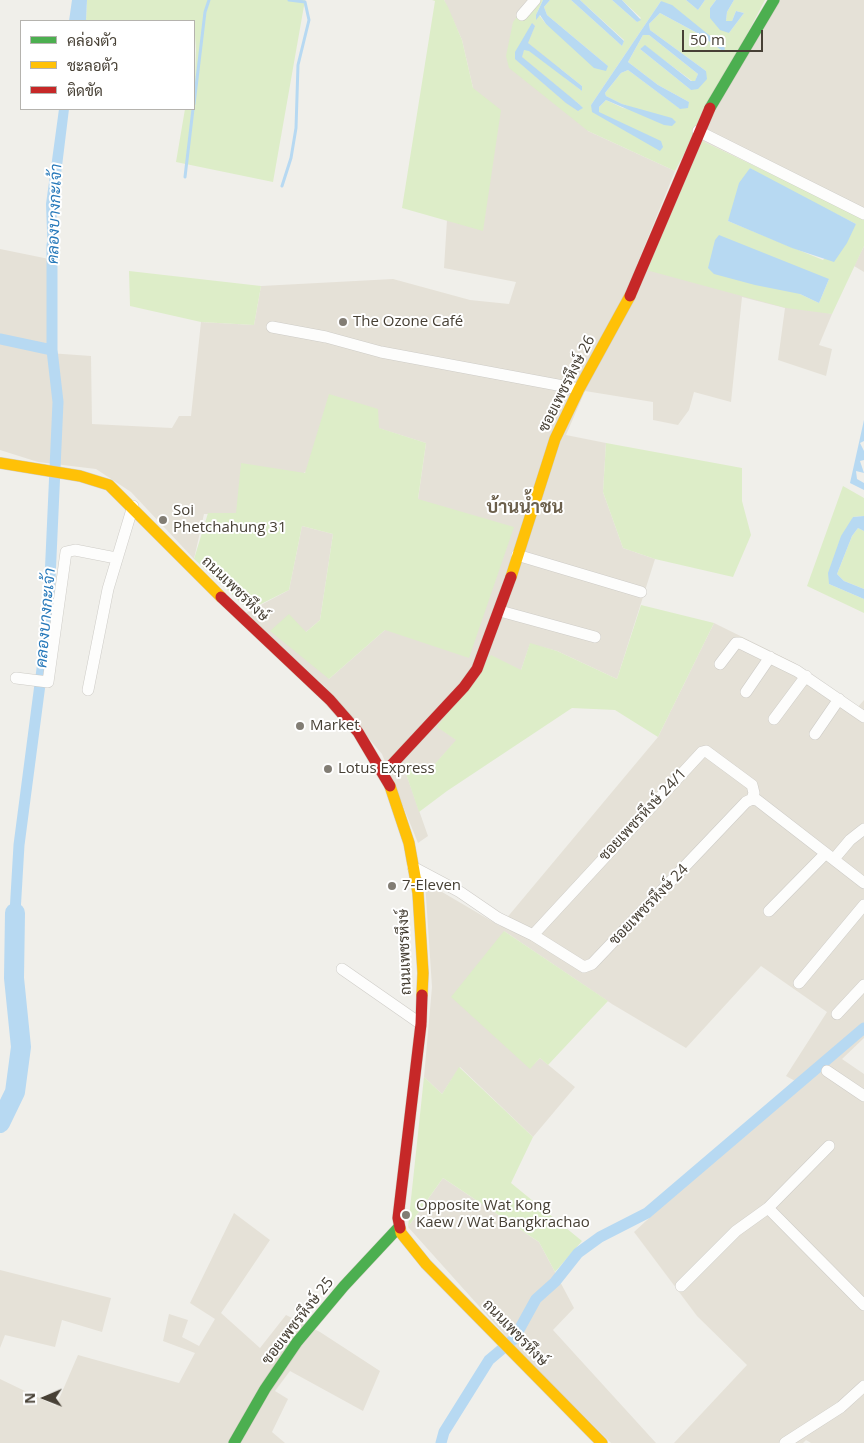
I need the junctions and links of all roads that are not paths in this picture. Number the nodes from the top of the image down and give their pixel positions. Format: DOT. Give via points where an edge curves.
graph roads {
  1 [pos="774,0"];
  2 [pos="533,1"];
  3 [pos="522,16"];
  4 [pos="698,131"];
  5 [pos="864,214"];
  6 [pos="272,327"];
  7 [pos="579,389"];
  8 [pos="0,463"];
  9 [pos="133,506"];
  10 [pos="517,555"];
  11 [pos="116,558"];
  12 [pos="640,592"];
  13 [pos="500,612"];
  14 [pos="595,637"];
  15 [pos="770,657"];
  16 [pos="720,664"];
  17 [pos="806,676"];
  18 [pos="16,678"];
  19 [pos="88,690"];
  20 [pos="746,692"];
  21 [pos="839,699"];
  22 [pos="864,717"];
  23 [pos="774,719"];
  24 [pos="815,734"];
  25 [pos="384,773"];
  26 [pos="752,799"];
  27 [pos="864,829"];
  28 [pos="829,857"];
  29 [pos="413,867"];
  30 [pos="864,883"];
  31 [pos="864,905"];
  32 [pos="769,911"];
  33 [pos="533,935"];
  34 [pos="342,968"];
  35 [pos="798,984"];
  36 [pos="864,985"];
  37 [pos="837,1014"];
  38 [pos="421,1024"];
  39 [pos="827,1070"];
  40 [pos="864,1096"];
  41 [pos="828,1146"];
  42 [pos="768,1208"];
  43 [pos="399,1227"];
  44 [pos="681,1286"];
  45 [pos="864,1305"];
  46 [pos="862,1390"];
  47 [pos="234,1443"];
  48 [pos="602,1443"];
  49 [pos="785,1443"];
  1 -- 4 [label="main road, ซอยเพชรหึงษ์ 26"];
  2 -- 3 [label="street"];
  4 -- 5 [label="street"];
  4 -- 7 [label="main road, ซอยเพชรหึงษ์ 26" via="624,309"];
  6 -- 7 [label="street" via="381,352"];
  7 -- 10 [label="main road, ซอยเพชรหึงษ์ 26" via="555,439"];
  8 -- 9 [label="main road, ถนนเพชรหึงษ์" via="80,476 109,485"];
  9 -- 11 [label="street"];
  9 -- 25 [label="main road, ถนนเพชรหึงษ์" via="194,572 330,700 358,732"];
  10 -- 12 [label="street"];
  10 -- 13 [label="main road, ซอยเพชรหึงษ์ 26"];
  11 -- 18 [label="street" via="75,550 66,552 48,682"];
  11 -- 19 [label="street"];
  13 -- 14 [label="street"];
  13 -- 25 [label="main road, ซอยเพชรหึงษ์ 26" via="473,675"];
  15 -- 16 [label="street" via="736,643"];
  15 -- 17 [label="street"];
  15 -- 20 [label="street"];
  17 -- 21 [label="street"];
  17 -- 23 [label="street"];
  21 -- 22 [label="street"];
  21 -- 24 [label="street"];
  25 -- 29 [label="main road, ถนนเพชรหึงษ์" via="402,821"];
  26 -- 28 [label="street"];
  26 -- 33 [label="street, ซอยเพชรหึงษ์ 24" via="592,964 584,967"];
  26 -- 33 [label="street, ซอยเพชรหึงษ์ 24/1" via="752,785 702,752"];
  27 -- 28 [label="street"];
  28 -- 30 [label="street"];
  28 -- 32 [label="street"];
  29 -- 33 [label="street, ซอยเพชรหึงษ์ 24"];
  29 -- 38 [label="main road, ถนนเพชรหึงษ์" via="421,922"];
  31 -- 35 [label="street"];
  34 -- 38 [label="street"];
  36 -- 37 [label="street"];
  38 -- 43 [label="main road, ถนนเพชรหึงษ์"];
  39 -- 40 [label="street"];
  41 -- 42 [label="street"];
  42 -- 44 [label="street" via="736,1231"];
  42 -- 45 [label="street"];
  43 -- 47 [label="main road, ซอยเพชรหึงษ์ 25" via="297,1342"];
  43 -- 48 [label="main road, ถนนเพชรหึงษ์" via="405,1241 426,1264"];
  46 -- 49 [label="street"];
}
